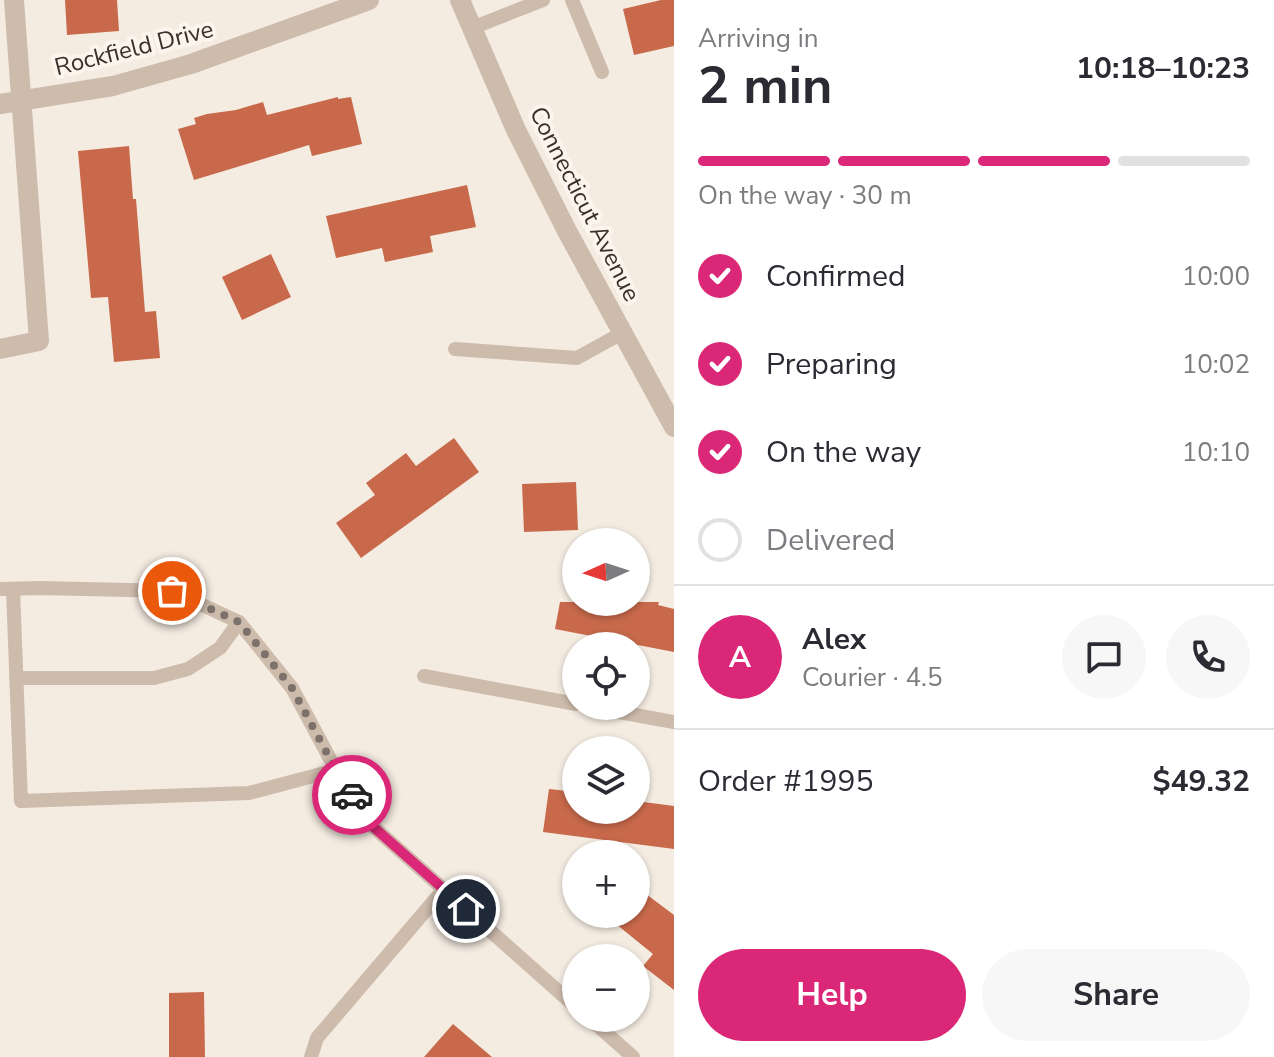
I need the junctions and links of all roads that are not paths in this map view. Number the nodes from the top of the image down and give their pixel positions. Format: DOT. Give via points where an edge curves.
graph roads {
  1 [pos="14,0"];
  2 [pos="369,0"];
  3 [pos="460,0"];
  4 [pos="543,0"];
  5 [pos="572,0"];
  6 [pos="472,28"];
  7 [pos="602,72"];
  8 [pos="22,101"];
  9 [pos="0,104"];
  10 [pos="622,333"];
  11 [pos="0,349"];
  12 [pos="455,349"];
  13 [pos="674,427"];
  14 [pos="6,589"];
  15 [pos="239,622"];
  16 [pos="424,676"];
  17 [pos="16,678"];
  18 [pos="562,701"];
  19 [pos="650,718"];
  20 [pos="674,722"];
  21 [pos="336,770"];
  22 [pos="444,889"];
  23 [pos="562,994"];
  24 [pos="605,1032"];
  25 [pos="311,1057"];
  26 [pos="633,1057"];
  1 -- 8 [label="street"];
  2 -- 8 [label="street, Rockfield Drive" via="191,64 113,86"];
  3 -- 6 [label="street, Connecticut Avenue"];
  4 -- 6 [label="lane"];
  5 -- 7 [label="lane"];
  6 -- 10 [label="street, Connecticut Avenue" via="516,130"];
  8 -- 9 [label="street, Rockfield Drive"];
  8 -- 11 [label="street" via="39,341"];
  10 -- 12 [label="lane" via="577,358"];
  10 -- 13 [label="street, Connecticut Avenue"];
  14 -- 15 [label="lane" via="172,591"];
  14 -- 17 [label="lane"];
  15 -- 17 [label="lane" via="220,648 188,669 154,678"];
  15 -- 21 [label="lane" via="292,688"];
  16 -- 18 [label="lane"];
  17 -- 21 [label="lane" via="21,801 249,793"];
  19 -- 20 [label="lane"];
  21 -- 22 [label="lane" via="369,823"];
  22 -- 23 [label="lane"];
  22 -- 25 [label="lane" via="317,1038"];
  24 -- 26 [label="lane"];
}
